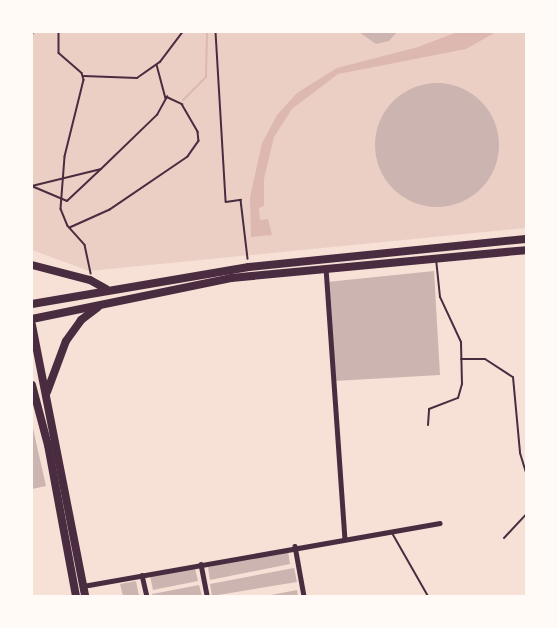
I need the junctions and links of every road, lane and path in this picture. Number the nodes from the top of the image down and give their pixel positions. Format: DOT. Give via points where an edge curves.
graph roads {
  1 [pos="33,32"];
  2 [pos="59,32"];
  3 [pos="183,32"];
  4 [pos="216,32"];
  5 [pos="32,35"];
  6 [pos="157,64"];
  7 [pos="83,76"];
  8 [pos="166,99"];
  9 [pos="101,169"];
  10 [pos="63,177"];
  11 [pos="32,186"];
  12 [pos="61,200"];
  13 [pos="70,228"];
  14 [pos="526,240"];
  15 [pos="526,250"];
  16 [pos="436,258"];
  17 [pos="32,265"];
  18 [pos="249,267"];
  19 [pos="326,268"];
  20 [pos="90,280"];
  21 [pos="106,289"];
  22 [pos="32,304"];
  23 [pos="104,304"];
  24 [pos="32,319"];
  25 [pos="32,325"];
  26 [pos="461,359"];
  27 [pos="32,385"];
  28 [pos="47,392"];
  29 [pos="428,425"];
  30 [pos="526,472"];
  31 [pos="526,514"];
  32 [pos="439,523"];
  33 [pos="391,531"];
  34 [pos="345,538"];
  35 [pos="504,538"];
  36 [pos="295,546"];
  37 [pos="201,564"];
  38 [pos="142,575"];
  39 [pos="83,586"];
  40 [pos="76,597"];
  41 [pos="85,597"];
  42 [pos="147,597"];
  43 [pos="207,597"];
  44 [pos="304,597"];
  45 [pos="428,597"];
  1 -- 5 [label="path"];
  2 -- 7 [label="path" via="60,53"];
  3 -- 6 [label="path"];
  4 -- 18 [label="path" via="226,202 241,200"];
  6 -- 7 [label="path" via="136,78"];
  6 -- 8 [label="path"];
  7 -- 10 [label="path"];
  8 -- 9 [label="path" via="157,115"];
  8 -- 13 [label="path" via="174,97 182,104 198,132 199,141 188,157 110,210"];
  9 -- 10 [label="path"];
  9 -- 12 [label="path" via="67,201"];
  10 -- 11 [label="path"];
  10 -- 12 [label="path"];
  11 -- 12 [label="path"];
  12 -- 13 [label="path"];
  13 -- 20 [label="path" via="85,245"];
  14 -- 18 [label="highway"];
  15 -- 16 [label="highway"];
  16 -- 19 [label="highway"];
  16 -- 26 [label="lane" via="440,297 461,342"];
  17 -- 20 [label="highway"];
  18 -- 21 [label="highway"];
  19 -- 23 [label="highway" via="231,278"];
  19 -- 34 [label="street"];
  20 -- 21 [label="highway"];
  21 -- 22 [label="highway"];
  23 -- 24 [label="highway"];
  23 -- 28 [label="highway" via="81,320 66,341"];
  25 -- 28 [label="main road"];
  26 -- 29 [label="lane" via="458,398 429,409"];
  26 -- 30 [label="lane" via="485,359 513,377 520,453"];
  27 -- 40 [label="main road" via="48,445"];
  28 -- 39 [label="main road"];
  31 -- 35 [label="lane"];
  32 -- 33 [label="street"];
  33 -- 34 [label="street"];
  33 -- 45 [label="lane"];
  34 -- 36 [label="street"];
  36 -- 37 [label="street"];
  36 -- 44 [label="street"];
  37 -- 38 [label="street"];
  37 -- 43 [label="street"];
  38 -- 39 [label="street"];
  38 -- 42 [label="street"];
  39 -- 41 [label="main road"];
}
